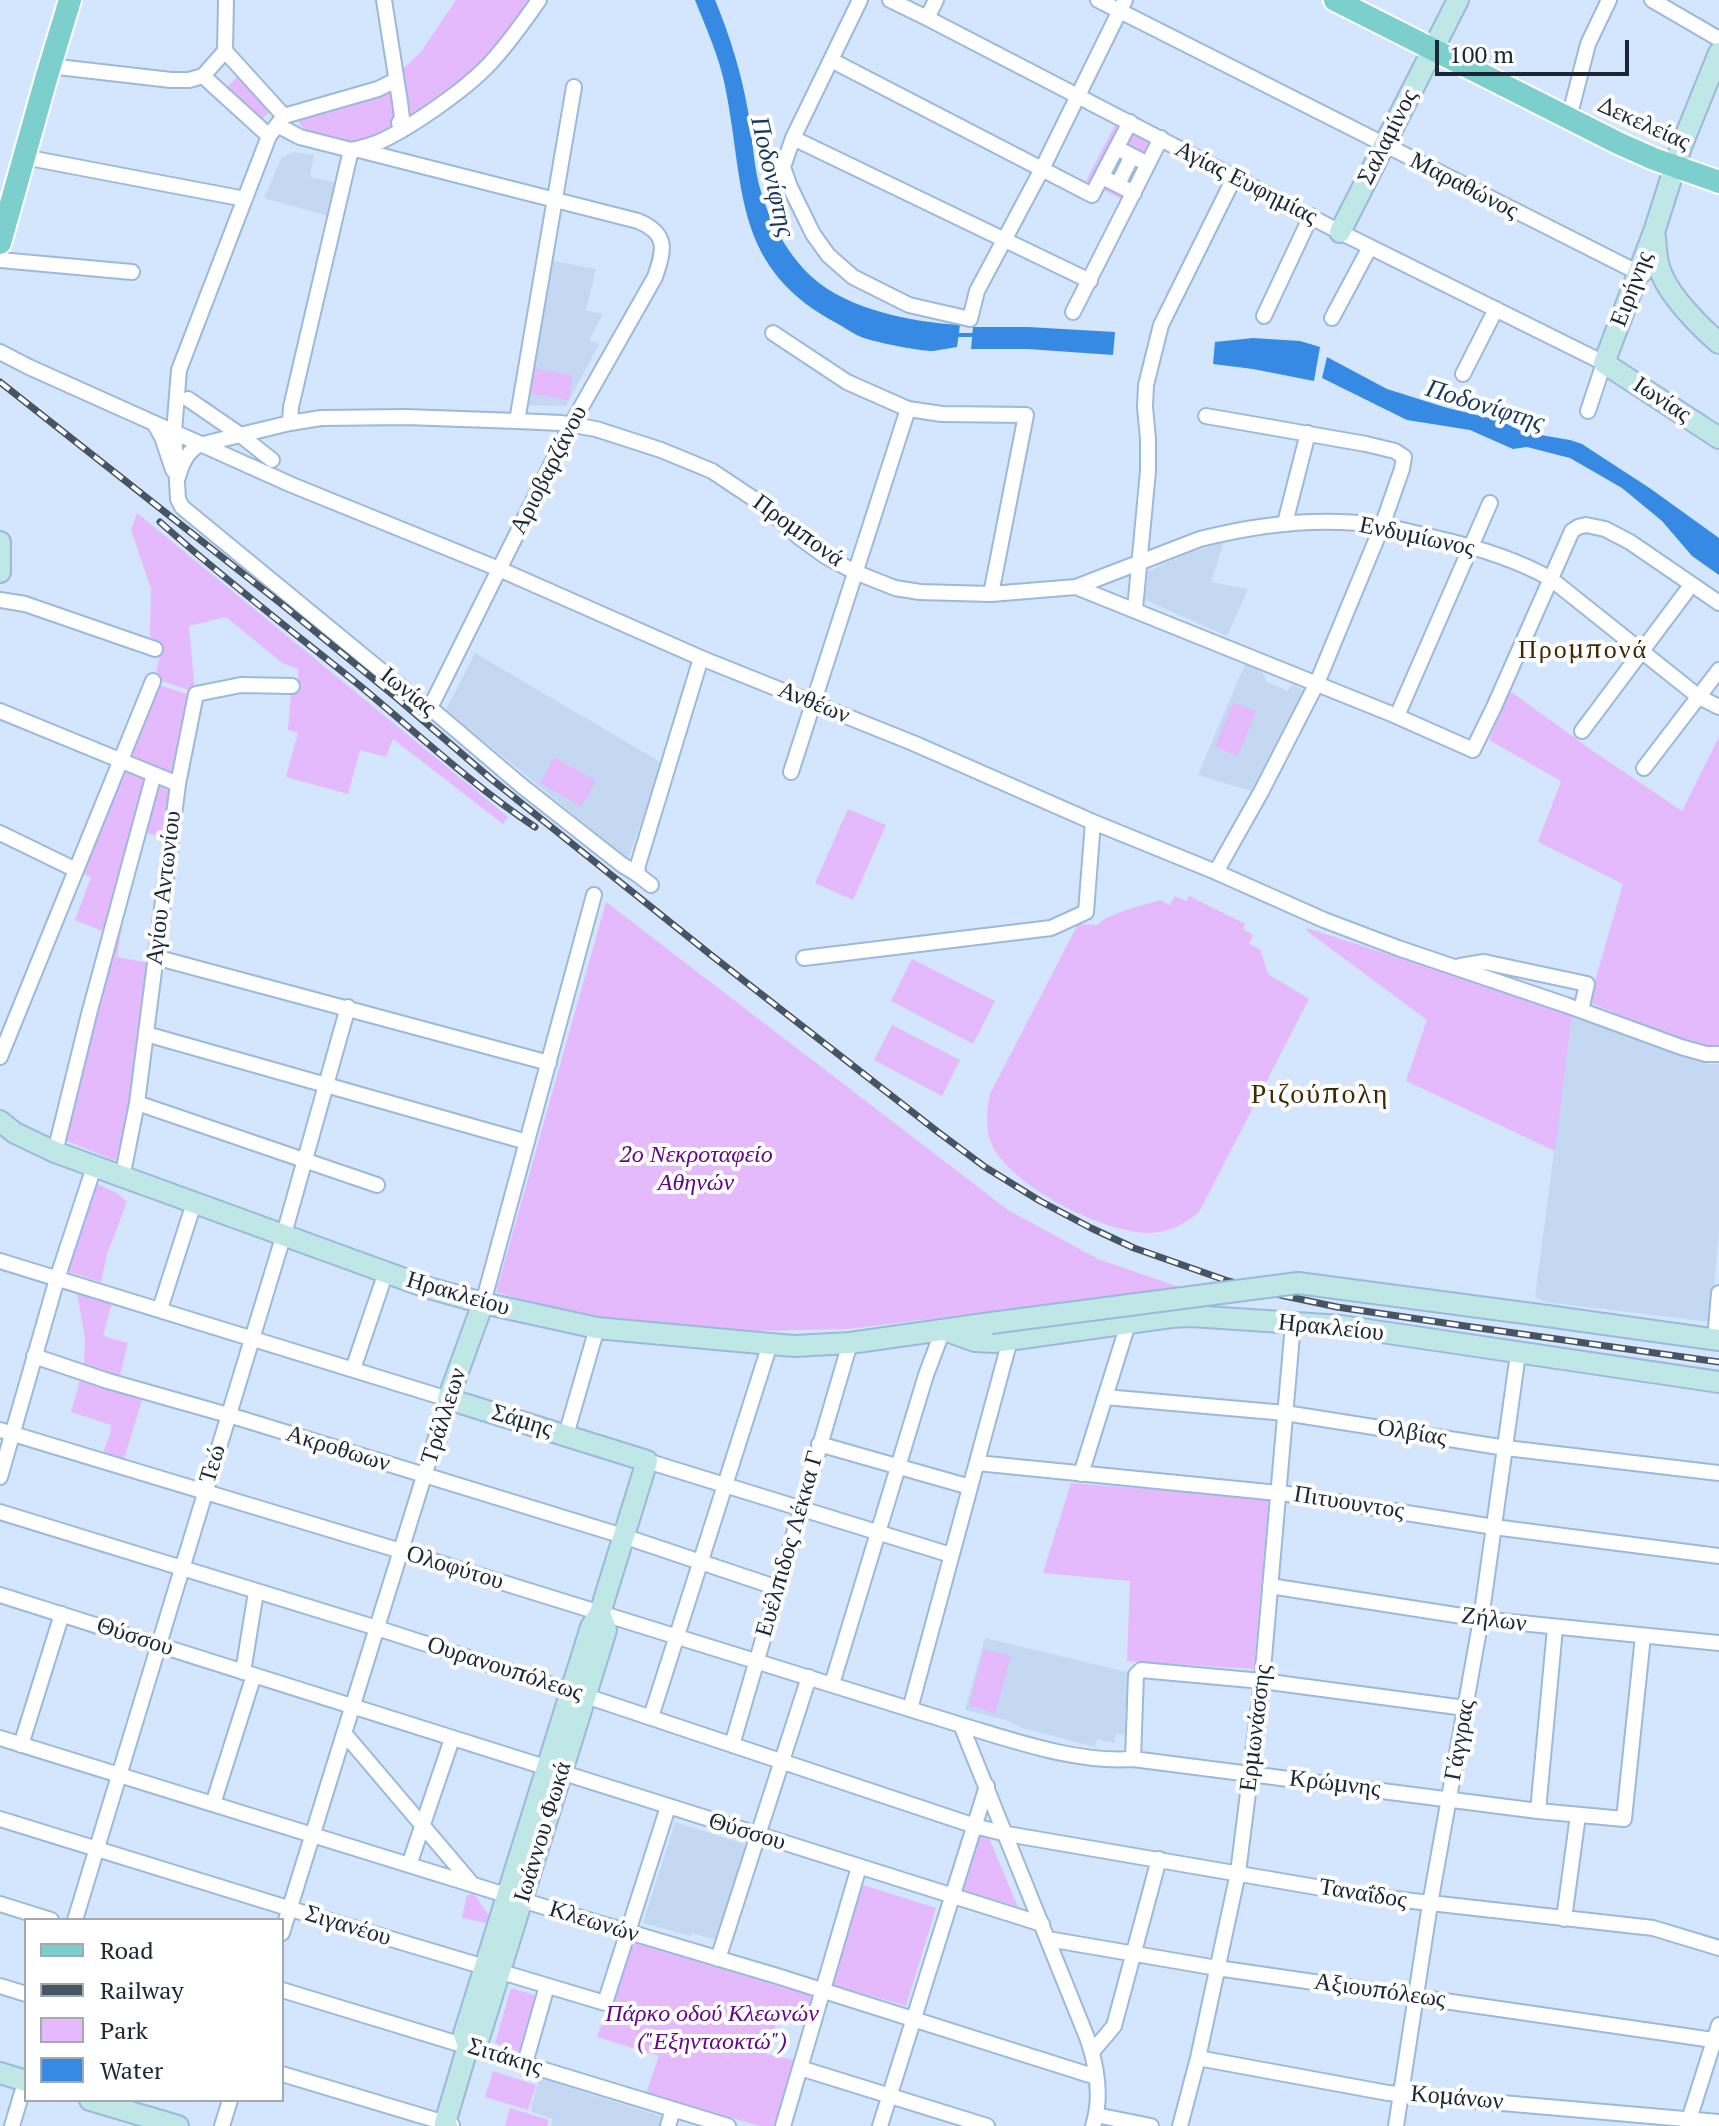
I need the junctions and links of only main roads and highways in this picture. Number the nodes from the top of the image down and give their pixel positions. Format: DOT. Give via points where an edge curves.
graph roads {
  1 [pos="70,0"];
  2 [pos="1335,0"];
  3 [pos="1719,182"];
  4 [pos="4,216"];
  5 [pos="0,243"];
  1 -- 4 [label="main road"];
  2 -- 3 [label="main road, Δεκελείας" via="1618,143"];
  4 -- 5 [label="main road"];
}
